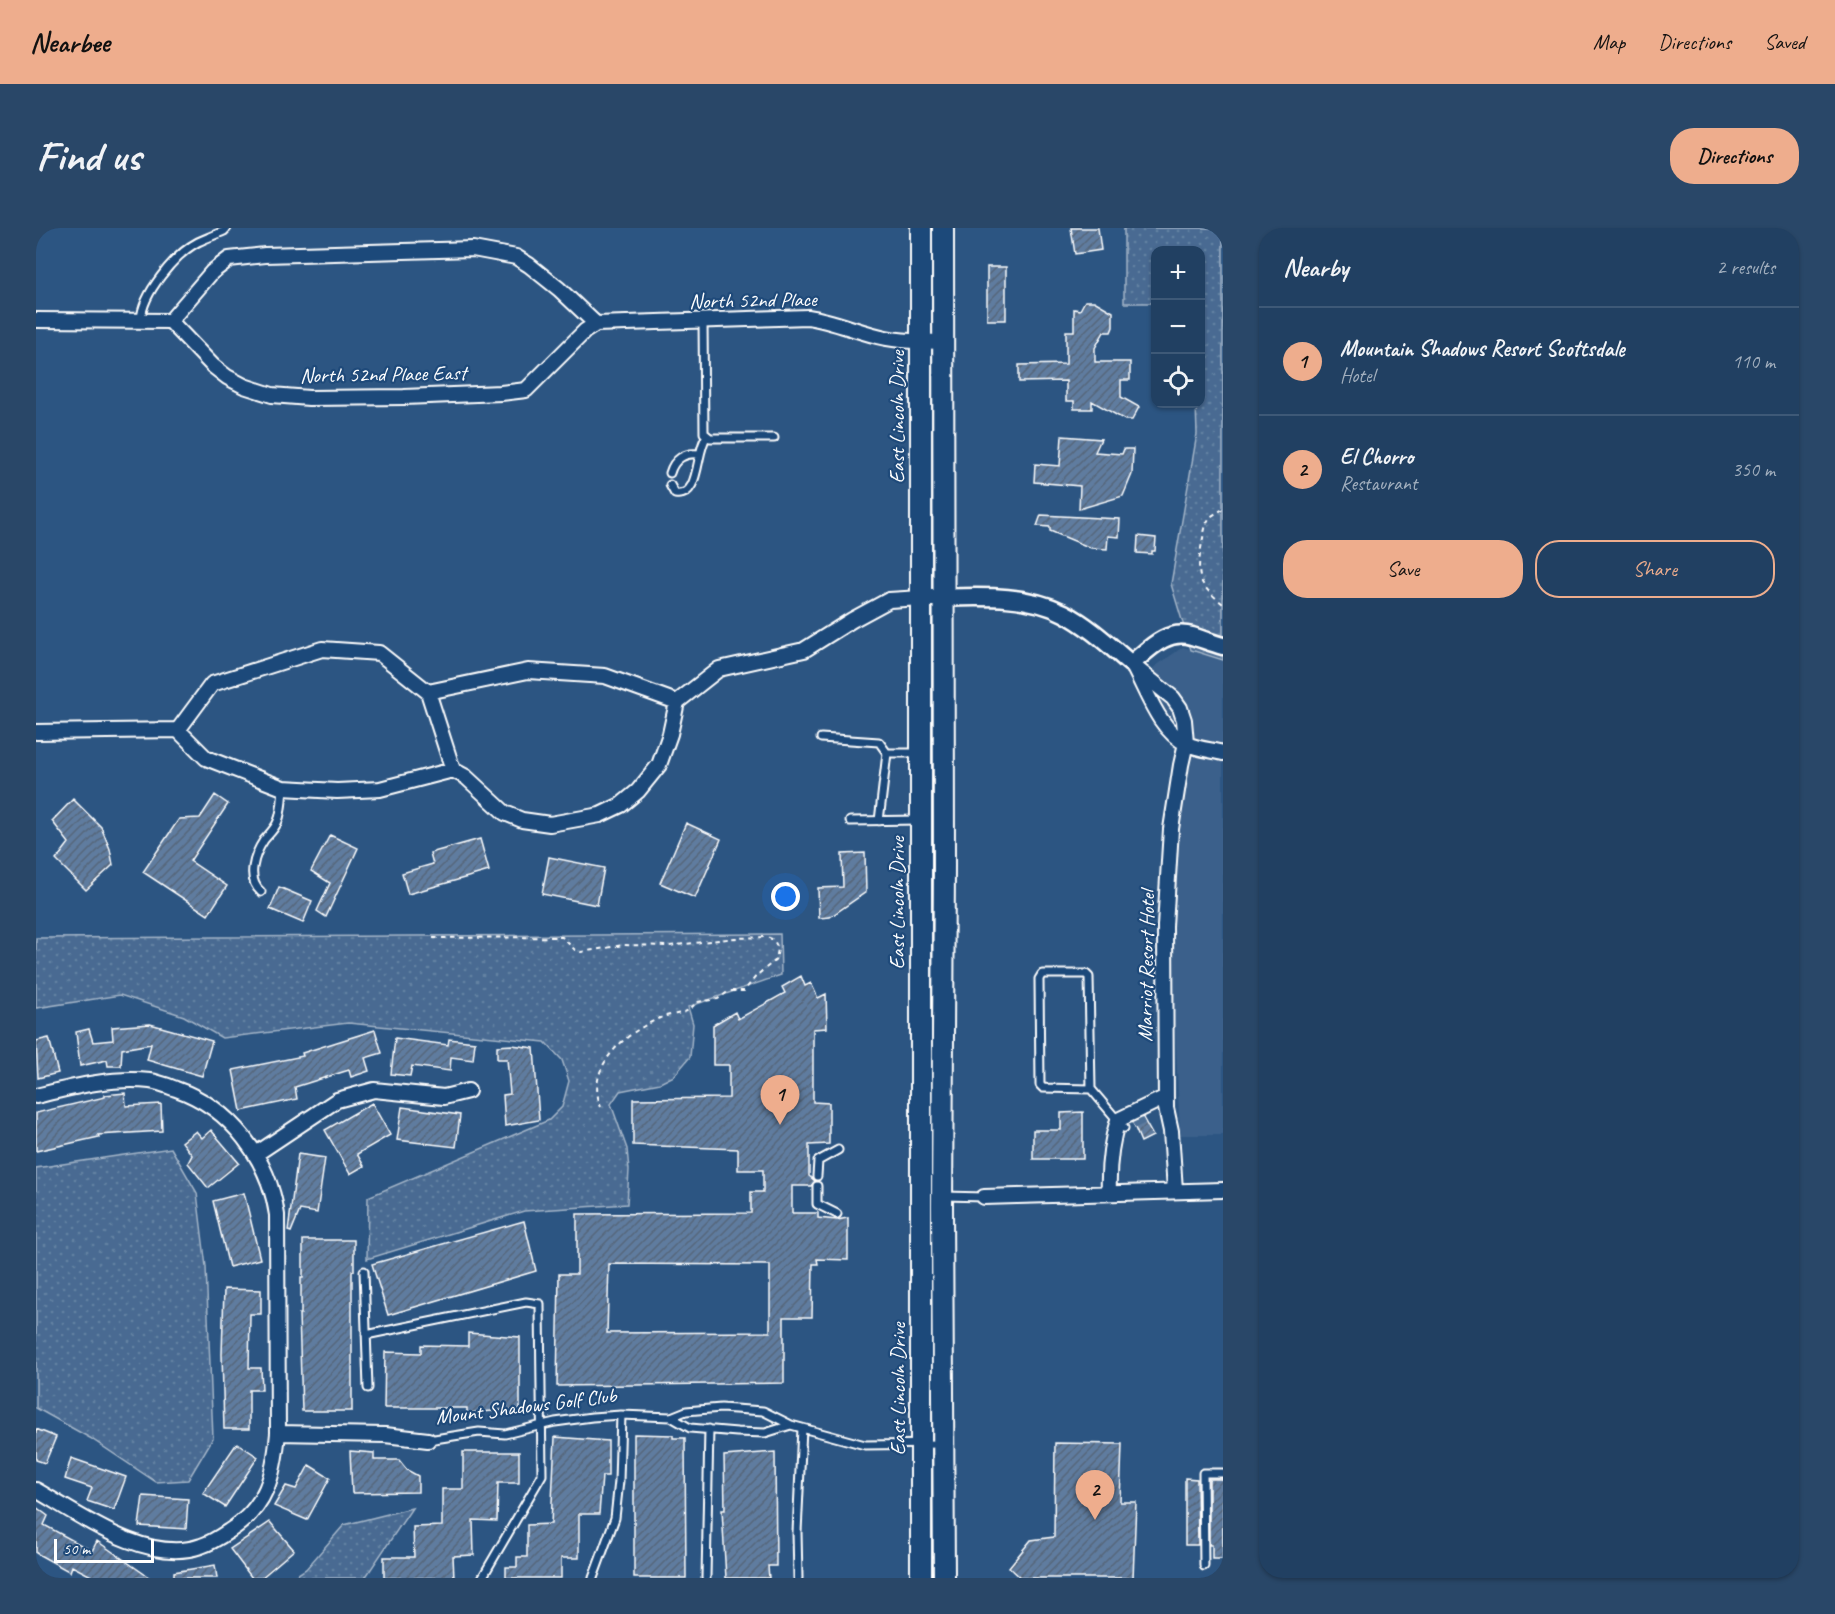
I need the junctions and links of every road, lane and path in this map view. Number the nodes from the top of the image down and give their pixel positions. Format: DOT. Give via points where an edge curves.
graph roads {
  1 [pos="227,228"];
  2 [pos="921,228"];
  3 [pos="943,228"];
  4 [pos="36,320"];
  5 [pos="141,320"];
  6 [pos="170,321"];
  7 [pos="704,321"];
  8 [pos="596,324"];
  9 [pos="921,341"];
  10 [pos="943,342"];
  11 [pos="707,436"];
  12 [pos="774,438"];
  13 [pos="699,453"];
  14 [pos="670,473"];
  15 [pos="670,484"];
  16 [pos="1223,509"];
  17 [pos="921,598"];
  18 [pos="943,598"];
  19 [pos="1223,604"];
  20 [pos="1223,646"];
  21 [pos="1131,664"];
  22 [pos="428,692"];
  23 [pos="677,702"];
  24 [pos="178,730"];
  25 [pos="36,732"];
  26 [pos="820,738"];
  27 [pos="1186,743"];
  28 [pos="887,753"];
  29 [pos="921,753"];
  30 [pos="1223,753"];
  31 [pos="453,771"];
  32 [pos="283,788"];
  33 [pos="921,820"];
  34 [pos="850,821"];
  35 [pos="879,821"];
  36 [pos="921,866"];
  37 [pos="944,866"];
  38 [pos="261,892"];
  39 [pos="433,938"];
  40 [pos="1091,1089"];
  41 [pos="468,1091"];
  42 [pos="36,1096"];
  43 [pos="1166,1102"];
  44 [pos="601,1107"];
  45 [pos="1129,1122"];
  46 [pos="922,1124"];
  47 [pos="837,1150"];
  48 [pos="256,1154"];
  49 [pos="818,1176"];
  50 [pos="817,1186"];
  51 [pos="1175,1190"];
  52 [pos="1223,1190"];
  53 [pos="1109,1193"];
  54 [pos="942,1196"];
  55 [pos="984,1197"];
  56 [pos="837,1214"];
  57 [pos="942,1231"];
  58 [pos="364,1270"];
  59 [pos="366,1335"];
  60 [pos="368,1388"];
  61 [pos="621,1414"];
  62 [pos="671,1417"];
  63 [pos="542,1425"];
  64 [pos="791,1425"];
  65 [pos="802,1428"];
  66 [pos="709,1430"];
  67 [pos="278,1433"];
  68 [pos="428,1440"];
  69 [pos="944,1444"];
  70 [pos="922,1445"];
  71 [pos="1223,1473"];
  72 [pos="36,1490"];
  73 [pos="1204,1566"];
  74 [pos="482,1578"];
  75 [pos="593,1578"];
  76 [pos="706,1578"];
  77 [pos="798,1578"];
  78 [pos="921,1578"];
  79 [pos="944,1578"];
  1 -- 5 [label="lane" via="194,245 169,267 145,302"];
  2 -- 9 [label="main road, East Lincoln Drive"];
  3 -- 10 [label="main road"];
  4 -- 5 [label="street"];
  5 -- 6 [label="street"];
  6 -- 8 [label="street" via="212,272 229,260 265,255 473,249 516,257 559,289"];
  6 -- 8 [label="street, North 52nd Place East" via="227,377 272,395 309,398 526,390"];
  7 -- 8 [label="street, North 52nd Place"];
  7 -- 9 [label="street, North 52nd Place" via="808,317 884,338"];
  7 -- 11 [label="lane" via="702,417"];
  9 -- 10 [label="street, North 52nd Place"];
  9 -- 17 [label="main road, East Lincoln Drive"];
  10 -- 18 [label="main road"];
  11 -- 12 [label="lane"];
  11 -- 13 [label="lane"];
  13 -- 14 [label="lane" via="682,456"];
  13 -- 15 [label="lane" via="694,482 688,492 675,494"];
  16 -- 19 [label="path" via="1206,524 1199,574 1202,583"];
  17 -- 18 [label="street"];
  17 -- 23 [label="street" via="889,600 798,652 719,669"];
  17 -- 29 [label="main road, East Lincoln Drive"];
  18 -- 21 [label="street" via="999,597 1062,612"];
  18 -- 37 [label="main road"];
  20 -- 21 [label="street" via="1173,634"];
  21 -- 27 [label="street" via="1161,720"];
  21 -- 27 [label="street" via="1180,708"];
  22 -- 23 [label="street" via="528,671 605,676"];
  22 -- 24 [label="street" via="379,653 322,650 212,684"];
  22 -- 31 [label="street"];
  23 -- 31 [label="street" via="659,765 621,805 600,815 550,824 522,820 505,813 466,777"];
  24 -- 25 [label="street"];
  24 -- 32 [label="street" via="206,758"];
  26 -- 28 [label="lane" via="879,742"];
  27 -- 30 [label="street"];
  27 -- 43 [label="street, Marriot Resort Hotel" via="1171,829 1166,916"];
  28 -- 29 [label="lane"];
  28 -- 35 [label="lane"];
  29 -- 33 [label="main road, East Lincoln Drive"];
  31 -- 32 [label="street" via="380,789"];
  32 -- 38 [label="lane" via="279,819 258,849 253,864 255,886"];
  33 -- 35 [label="lane"];
  33 -- 36 [label="main road, East Lincoln Drive"];
  34 -- 35 [label="lane"];
  36 -- 37 [label="main road"];
  36 -- 46 [label="main road, East Lincoln Drive"];
  37 -- 54 [label="main road"];
  39 -- 44 [label="path" via="562,937 581,952 622,945 669,946 735,938 774,940 778,949 776,960 754,977 744,991 697,1002 689,1012 659,1019 616,1047 604,1062 598,1079"];
  40 -- 40 [label="lane" via="1040,1085 1042,974 1089,977"];
  40 -- 45 [label="lane"];
  41 -- 48 [label="street" via="444,1097 374,1090 337,1100"];
  42 -- 48 [label="street" via="113,1081 151,1081 206,1103 226,1118"];
  43 -- 45 [label="street"];
  43 -- 45 [label="street"];
  43 -- 51 [label="street, Marriot Resort Hotel"];
  45 -- 53 [label="street" via="1110,1146"];
  46 -- 57 [label="main road" via="931,1142 932,1214"];
  46 -- 70 [label="main road, East Lincoln Drive"];
  47 -- 49 [label="lane" via="818,1161"];
  48 -- 67 [label="street" via="270,1182 277,1215"];
  50 -- 56 [label="lane" via="818,1204"];
  51 -- 52 [label="street"];
  51 -- 53 [label="street"];
  53 -- 55 [label="street"];
  54 -- 55 [label="lane"];
  54 -- 57 [label="main road"];
  57 -- 69 [label="main road"];
  58 -- 59 [label="lane"];
  59 -- 60 [label="lane"];
  59 -- 63 [label="lane" via="525,1302 540,1304"];
  61 -- 62 [label="lane, Mount Shadows Golf Club"];
  61 -- 63 [label="lane, Mount Shadows Golf Club"];
  61 -- 75 [label="lane" via="615,1518"];
  62 -- 64 [label="lane" via="707,1409 763,1411"];
  62 -- 66 [label="lane" via="690,1428"];
  63 -- 68 [label="lane, Mount Shadows Golf Club" via="505,1434 479,1432"];
  63 -- 74 [label="lane" via="540,1482"];
  64 -- 65 [label="lane"];
  64 -- 66 [label="lane" via="765,1433"];
  65 -- 70 [label="lane" via="865,1445"];
  65 -- 77 [label="lane"];
  66 -- 76 [label="lane"];
  67 -- 68 [label="street, Mount Shadows Golf Club"];
  67 -- 72 [label="street" via="270,1482 256,1506 237,1526 199,1547 158,1549 131,1541"];
  69 -- 70 [label="lane"];
  69 -- 79 [label="main road"];
  70 -- 78 [label="main road, East Lincoln Drive"];
  71 -- 73 [label="lane" via="1203,1473"];
}
